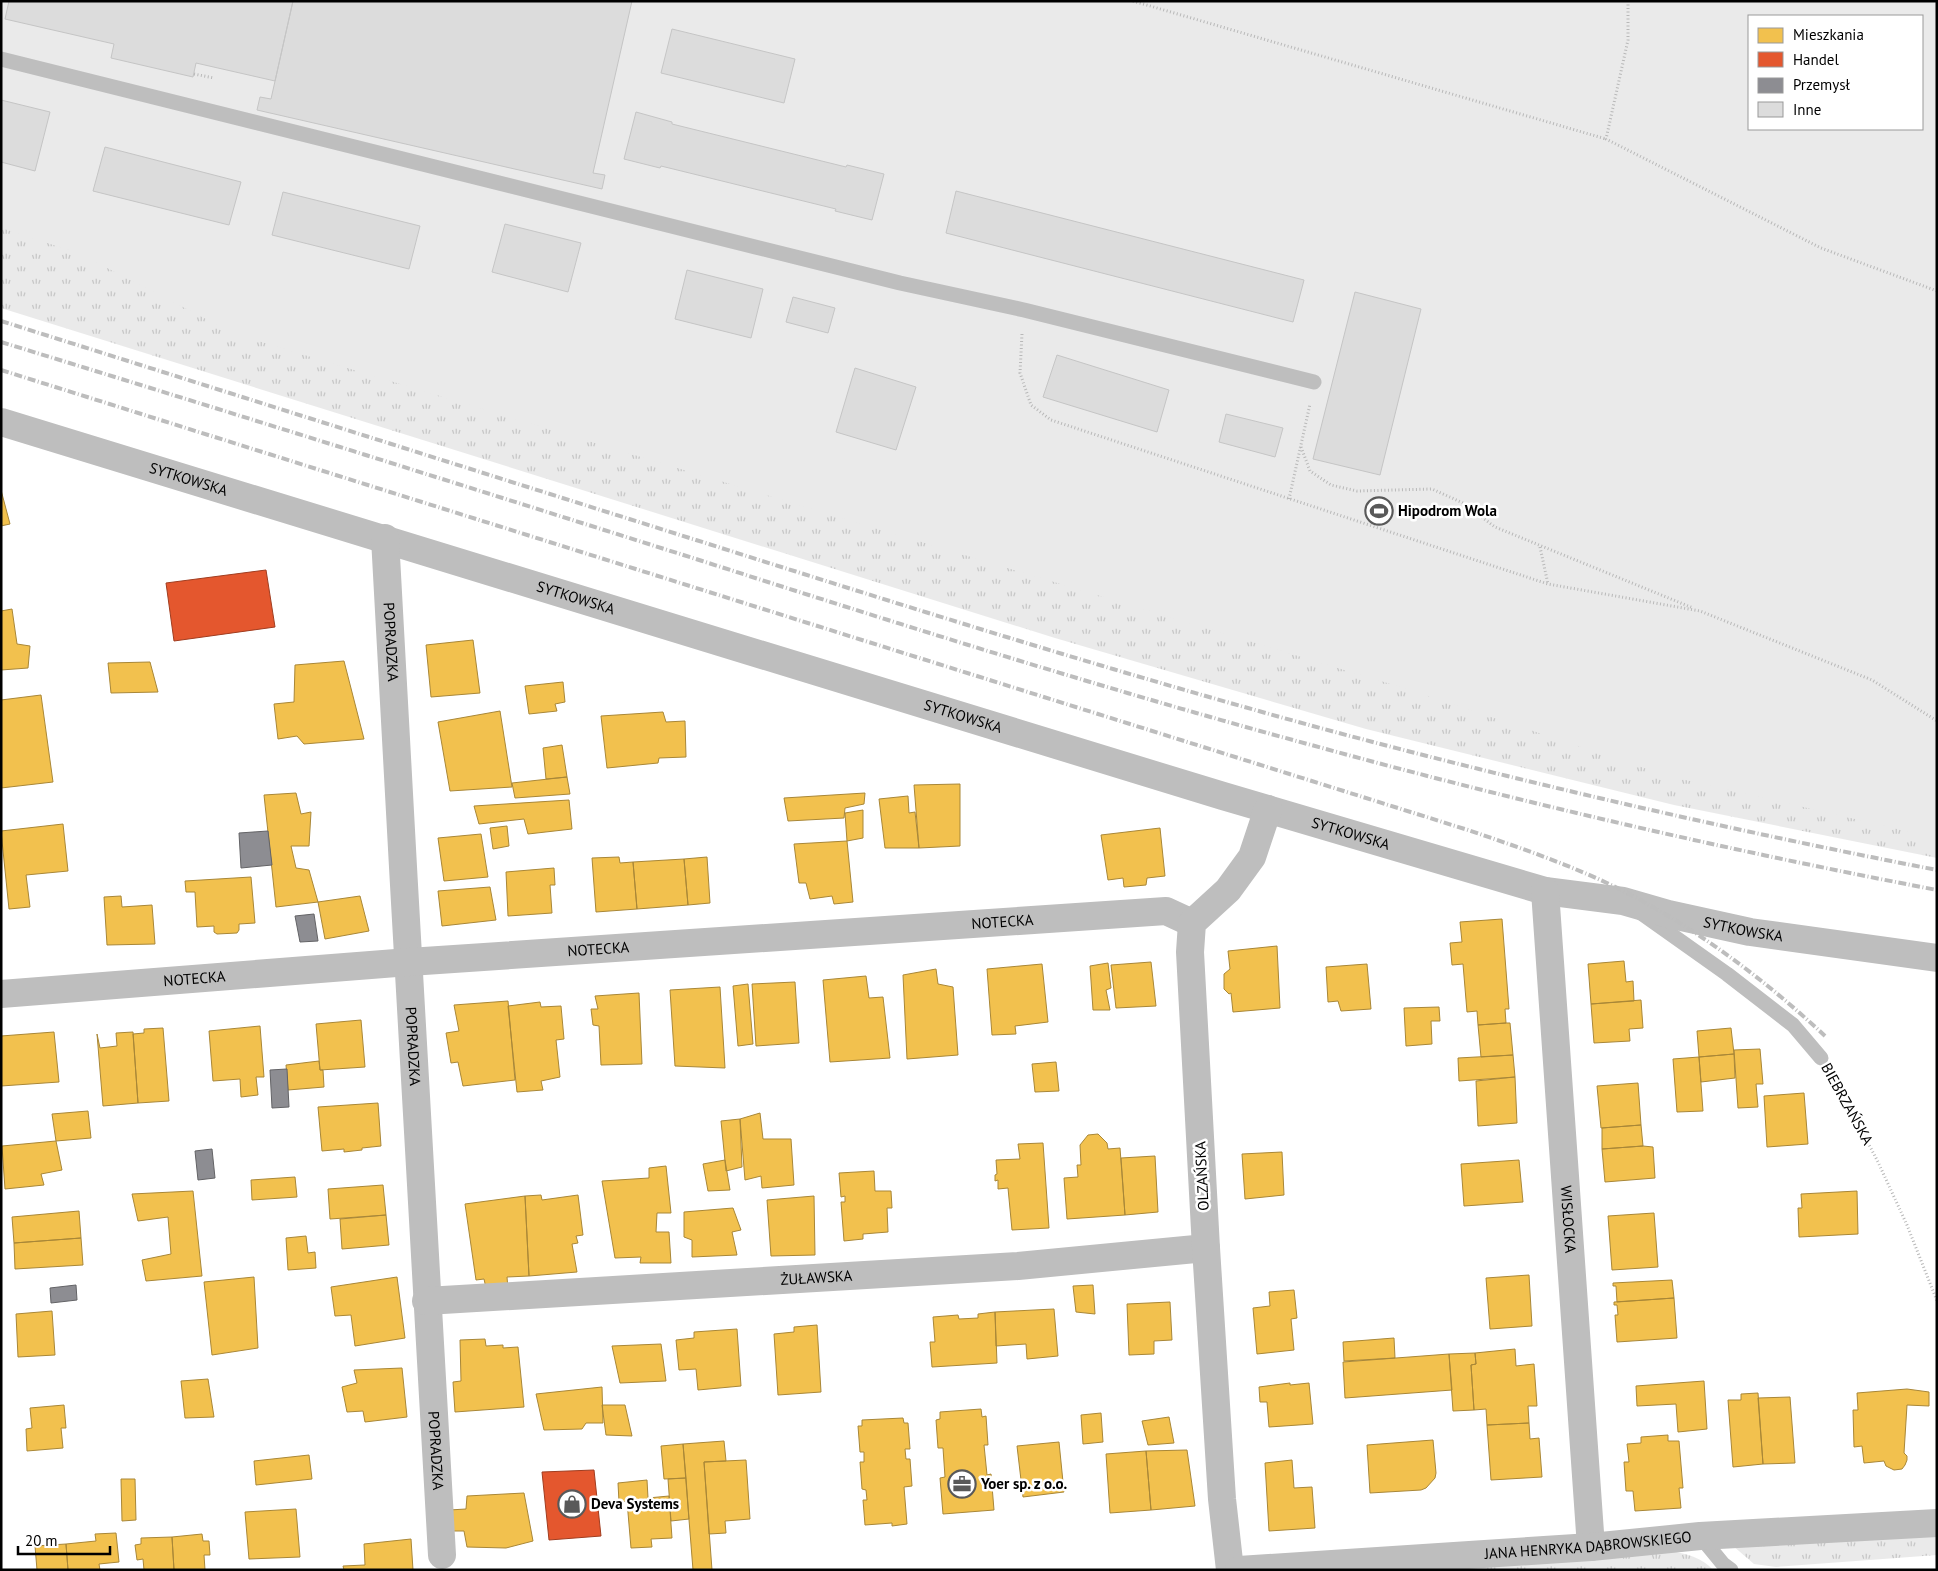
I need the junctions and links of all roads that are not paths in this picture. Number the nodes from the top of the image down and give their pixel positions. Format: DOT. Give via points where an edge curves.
graph roads {
  1 [pos="1,59"];
  2 [pos="1314,382"];
  3 [pos="1,422"];
  4 [pos="385,538"];
  5 [pos="1268,809"];
  6 [pos="1545,891"];
  7 [pos="1623,901"];
  8 [pos="1192,923"];
  9 [pos="1937,958"];
  10 [pos="409,962"];
  11 [pos="1,994"];
  12 [pos="1821,1058"];
  13 [pos="1206,1248"];
  14 [pos="426,1301"];
  15 [pos="1937,1523"];
  16 [pos="1700,1536"];
  17 [pos="1591,1547"];
  18 [pos="442,1555"];
  19 [pos="1230,1570"];
  20 [pos="1240,1570"];
  21 [pos="1731,1570"];
  1 -- 2 [label="lane"];
  3 -- 4 [label="street, SYTKOWSKA"];
  4 -- 5 [label="street, SYTKOWSKA"];
  4 -- 10 [label="street, POPRADZKA"];
  5 -- 6 [label="street, SYTKOWSKA"];
  5 -- 8 [label="street" via="1252,857 1228,890"];
  6 -- 7 [label="street, SYTKOWSKA"];
  6 -- 17 [label="street, WISŁOCKA"];
  7 -- 9 [label="street, SYTKOWSKA" via="1750,932"];
  7 -- 12 [label="lane, BIEBRZAŃSKA" via="1728,974 1793,1025"];
  8 -- 10 [label="street, NOTECKA" via="1166,911"];
  8 -- 13 [label="street, OLZAŃSKA" via="1190,952"];
  10 -- 11 [label="street, NOTECKA"];
  10 -- 14 [label="street, POPRADZKA"];
  13 -- 14 [label="street, ŻUŁAWSKA" via="1018,1266"];
  13 -- 19 [label="street, OLZAŃSKA" via="1222,1499"];
  14 -- 18 [label="street, POPRADZKA"];
  15 -- 16 [label="street, JANA HENRYKA DĄBROWSKIEGO"];
  16 -- 17 [label="street, JANA HENRYKA DĄBROWSKIEGO"];
  16 -- 21 [label="lane"];
  17 -- 20 [label="street, JANA HENRYKA DĄBROWSKIEGO"];
}
